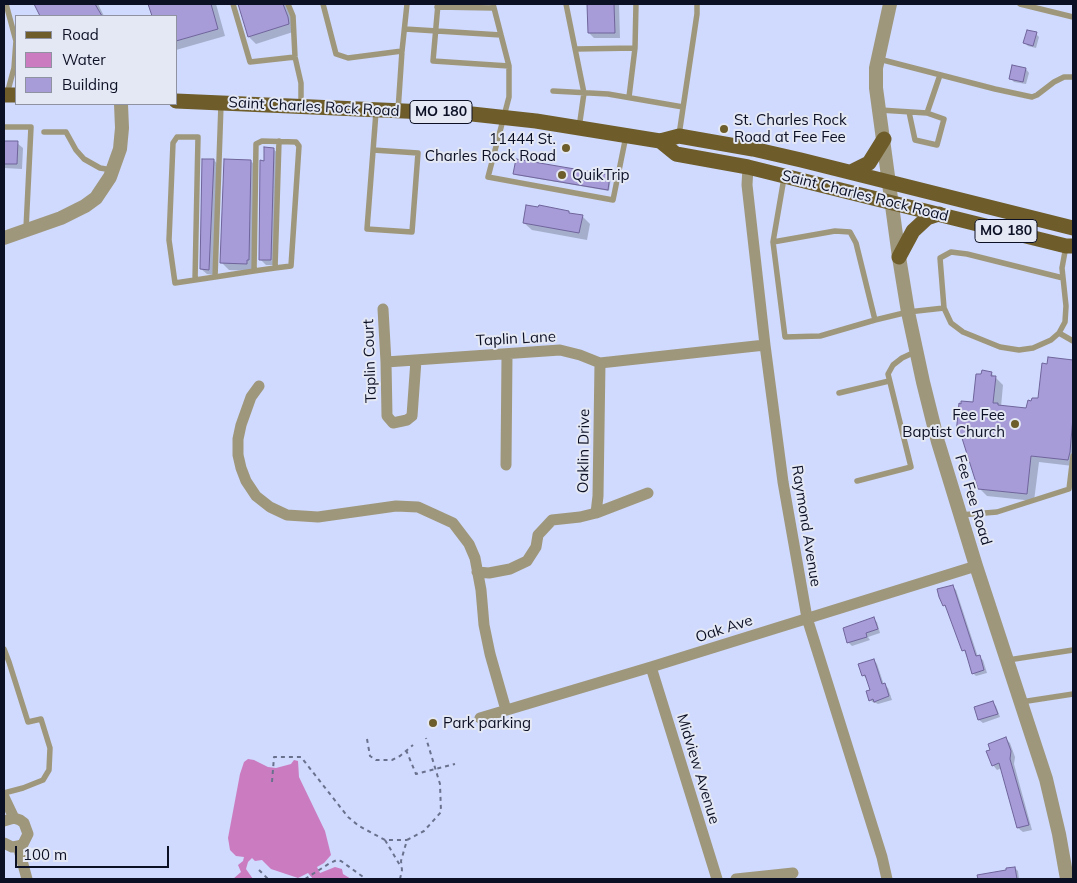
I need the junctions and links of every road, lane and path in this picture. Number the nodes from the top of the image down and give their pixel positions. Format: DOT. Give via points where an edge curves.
graph roads {
  1 [pos="6,4"];
  2 [pos="234,4"];
  3 [pos="288,4"];
  4 [pos="323,4"];
  5 [pos="407,4"];
  6 [pos="566,4"];
  7 [pos="636,4"];
  8 [pos="697,4"];
  9 [pos="890,4"];
  10 [pos="1020,4"];
  11 [pos="438,5"];
  12 [pos="494,6"];
  13 [pos="1073,17"];
  14 [pos="405,29"];
  15 [pos="435,32"];
  16 [pos="501,35"];
  17 [pos="15,37"];
  18 [pos="636,48"];
  19 [pos="576,49"];
  20 [pos="402,51"];
  21 [pos="15,54"];
  22 [pos="295,57"];
  23 [pos="877,59"];
  24 [pos="509,66"];
  25 [pos="940,75"];
  26 [pos="1073,77"];
  27 [pos="553,91"];
  28 [pos="584,93"];
  29 [pos="8,94"];
  30 [pos="629,97"];
  31 [pos="178,101"];
  32 [pos="221,103"];
  33 [pos="121,105"];
  34 [pos="301,107"];
  35 [pos="683,107"];
  36 [pos="376,110"];
  37 [pos="398,110"];
  38 [pos="879,110"];
  39 [pos="908,112"];
  40 [pos="927,113"];
  41 [pos="504,117"];
  42 [pos="4,127"];
  43 [pos="579,128"];
  44 [pos="44,132"];
  45 [pos="626,136"];
  46 [pos="679,136"];
  47 [pos="884,139"];
  48 [pos="279,141"];
  49 [pos="660,141"];
  50 [pos="373,150"];
  51 [pos="748,167"];
  52 [pos="113,170"];
  53 [pos="850,172"];
  54 [pos="784,176"];
  55 [pos="890,182"];
  56 [pos="892,202"];
  57 [pos="939,214"];
  58 [pos="1073,228"];
  59 [pos="26,231"];
  60 [pos="4,238"];
  61 [pos="773,242"];
  62 [pos="1070,246"];
  63 [pos="899,257"];
  64 [pos="275,268"];
  65 [pos="254,271"];
  66 [pos="215,277"];
  67 [pos="1063,278"];
  68 [pos="196,280"];
  69 [pos="944,308"];
  70 [pos="383,309"];
  71 [pos="908,312"];
  72 [pos="875,320"];
  73 [pos="1059,334"];
  74 [pos="1073,341"];
  75 [pos="765,345"];
  76 [pos="917,351"];
  77 [pos="507,355"];
  78 [pos="416,360"];
  79 [pos="386,362"];
  80 [pos="600,363"];
  81 [pos="889,382"];
  82 [pos="259,386"];
  83 [pos="839,393"];
  84 [pos="1073,456"];
  85 [pos="506,465"];
  86 [pos="857,481"];
  87 [pos="1071,489"];
  88 [pos="648,493"];
  89 [pos="596,513"];
  90 [pos="960,515"];
  91 [pos="976,566"];
  92 [pos="477,572"];
  93 [pos="806,618"];
  94 [pos="4,650"];
  95 [pos="1073,650"];
  96 [pos="1008,660"];
  97 [pos="651,667"];
  98 [pos="1073,694"];
  99 [pos="1022,702"];
  100 [pos="506,710"];
  101 [pos="480,718"];
  102 [pos="426,738"];
  103 [pos="367,739"];
  104 [pos="413,745"];
  105 [pos="406,750"];
  106 [pos="455,764"];
  107 [pos="436,770"];
  108 [pos="272,782"];
  109 [pos="4,793"];
  110 [pos="4,797"];
  111 [pos="9,820"];
  112 [pos="385,840"];
  113 [pos="407,840"];
  114 [pos="4,843"];
  115 [pos="18,846"];
  116 [pos="1068,860"];
  117 [pos="259,870"];
  118 [pos="402,870"];
  119 [pos="793,872"];
  120 [pos="27,879"];
  121 [pos="268,879"];
  122 [pos="305,879"];
  123 [pos="365,879"];
  124 [pos="400,879"];
  125 [pos="717,879"];
  126 [pos="736,879"];
  127 [pos="887,879"];
  128 [pos="1067,879"];
  1 -- 17 [label="lane"];
  2 -- 22 [label="lane" via="250,62"];
  3 -- 22 [label="lane" via="293,16"];
  4 -- 20 [label="lane" via="336,54 348,58"];
  5 -- 14 [label="lane"];
  6 -- 19 [label="lane"];
  7 -- 18 [label="lane"];
  8 -- 35 [label="lane"];
  9 -- 23 [label="street, Fee Fee Road"];
  10 -- 13 [label="lane"];
  11 -- 12 [label="lane"];
  11 -- 15 [label="lane"];
  12 -- 16 [label="lane"];
  14 -- 15 [label="lane"];
  14 -- 20 [label="lane"];
  15 -- 16 [label="lane"];
  15 -- 24 [label="lane" via="433,61"];
  16 -- 24 [label="lane"];
  18 -- 19 [label="lane"];
  18 -- 30 [label="lane"];
  19 -- 28 [label="lane"];
  20 -- 37 [label="lane"];
  21 -- 29 [label="lane"];
  22 -- 34 [label="lane" via="301,83"];
  23 -- 25 [label="lane"];
  23 -- 38 [label="street, Fee Fee Road"];
  24 -- 41 [label="lane" via="509,97"];
  25 -- 26 [label="lane" via="1032,97 1064,77"];
  25 -- 40 [label="lane"];
  27 -- 28 [label="lane"];
  28 -- 30 [label="lane"];
  28 -- 43 [label="lane"];
  30 -- 35 [label="lane"];
  31 -- 32 [label="main road, Saint Charles Rock Road / MO 180"];
  32 -- 34 [label="main road, Saint Charles Rock Road / MO 180"];
  32 -- 66 [label="lane"];
  33 -- 52 [label="street" via="120,149"];
  34 -- 36 [label="main road, Saint Charles Rock Road / MO 180"];
  35 -- 46 [label="lane"];
  36 -- 37 [label="main road, Saint Charles Rock Road / MO 180"];
  36 -- 50 [label="lane"];
  37 -- 41 [label="main road, Saint Charles Rock Road / MO 180"];
  38 -- 39 [label="lane"];
  38 -- 47 [label="street, Fee Fee Road"];
  39 -- 40 [label="lane"];
  39 -- 40 [label="lane" via="914,140 937,145 944,118"];
  41 -- 43 [label="main road, Saint Charles Rock Road / MO 180"];
  41 -- 45 [label="lane" via="488,177 612,200"];
  42 -- 59 [label="lane" via="31,127"];
  43 -- 45 [label="main road, Saint Charles Rock Road / MO 180"];
  44 -- 52 [label="lane" via="66,132 84,159 100,168"];
  45 -- 49 [label="main road, Saint Charles Rock Road / MO 180"];
  46 -- 49 [label="main road, Saint Charles Rock Road / MO 180"];
  46 -- 53 [label="main road, Saint Charles Rock Road / MO 180" via="753,149"];
  47 -- 53 [label="main road" via="869,163"];
  47 -- 55 [label="street, Fee Fee Road"];
  48 -- 64 [label="lane"];
  48 -- 64 [label="lane" via="296,142 299,146 291,266"];
  48 -- 65 [label="lane" via="256,144"];
  49 -- 51 [label="main road, Saint Charles Rock Road / MO 180" via="676,154"];
  50 -- 50 [label="lane" via="367,229 412,232 418,153"];
  51 -- 54 [label="main road, Saint Charles Rock Road / MO 180"];
  51 -- 75 [label="street, Raymond Avenue" via="747,185"];
  52 -- 59 [label="street" via="96,198 85,206"];
  53 -- 55 [label="main road, Saint Charles Rock Road / MO 180"];
  54 -- 56 [label="main road, Saint Charles Rock Road / MO 180"];
  54 -- 61 [label="lane"];
  55 -- 56 [label="street, Fee Fee Road"];
  55 -- 58 [label="main road, Saint Charles Rock Road / MO 180"];
  56 -- 57 [label="main road, Saint Charles Rock Road / MO 180"];
  56 -- 63 [label="street, Fee Fee Road"];
  57 -- 62 [label="main road, Saint Charles Rock Road / MO 180"];
  57 -- 63 [label="main road" via="927,218 913,231"];
  59 -- 60 [label="street"];
  61 -- 72 [label="lane" via="835,230 850,232 856,243"];
  61 -- 72 [label="lane" via="785,337 820,336"];
  62 -- 67 [label="lane" via="1062,262"];
  63 -- 71 [label="street, Fee Fee Road"];
  64 -- 65 [label="lane"];
  65 -- 66 [label="lane"];
  66 -- 68 [label="lane"];
  67 -- 69 [label="lane" via="951,252 940,258"];
  67 -- 73 [label="lane" via="1066,314"];
  68 -- 68 [label="lane" via="175,283 169,240 173,143 177,137 198,137"];
  69 -- 71 [label="lane"];
  69 -- 73 [label="lane" via="951,323 1000,347 1034,348"];
  70 -- 79 [label="street, Taplin Court"];
  71 -- 72 [label="lane"];
  71 -- 76 [label="street, Fee Fee Road"];
  73 -- 74 [label="lane"];
  75 -- 80 [label="street, Taplin Lane"];
  75 -- 93 [label="street, Raymond Avenue"];
  76 -- 81 [label="lane" via="893,365 888,374"];
  76 -- 90 [label="street, Fee Fee Road" via="938,442"];
  77 -- 78 [label="street, Taplin Lane"];
  77 -- 80 [label="street, Taplin Lane" via="560,350"];
  77 -- 85 [label="street"];
  78 -- 79 [label="street, Taplin Lane"];
  78 -- 79 [label="street, Taplin Court" via="412,416 393,423 387,416"];
  80 -- 89 [label="street, Oaklin Drive"];
  81 -- 83 [label="lane"];
  81 -- 86 [label="lane" via="911,467"];
  82 -- 92 [label="street" via="238,439 241,468 256,496 287,515 318,517 396,506 430,511 453,523 469,544"];
  84 -- 87 [label="lane"];
  87 -- 90 [label="lane" via="997,512"];
  88 -- 89 [label="street"];
  89 -- 92 [label="street, Oaklin Drive" via="552,520 538,536 536,547 527,560 510,569"];
  90 -- 91 [label="street, Fee Fee Road"];
  91 -- 93 [label="street, Oak Ave"];
  91 -- 96 [label="street, Fee Fee Road"];
  92 -- 100 [label="street" via="490,654"];
  93 -- 97 [label="street, Oak Ave"];
  93 -- 127 [label="street, Raymond Avenue"];
  94 -- 109 [label="lane" via="28,722 41,719 50,748 50,770 43,780"];
  95 -- 96 [label="lane"];
  96 -- 99 [label="street, Fee Fee Road"];
  97 -- 100 [label="street, Oak Ave"];
  97 -- 125 [label="street, Midview Avenue"];
  98 -- 99 [label="lane"];
  99 -- 116 [label="street, Fee Fee Road"];
  100 -- 101 [label="street, Oak Ave"];
  102 -- 107 [label="path"];
  103 -- 105 [label="path" via="370,756 376,760 392,760"];
  104 -- 105 [label="path"];
  105 -- 107 [label="path" via="416,774"];
  106 -- 107 [label="path"];
  107 -- 113 [label="path" via="442,797 441,812 424,831"];
  108 -- 112 [label="path" via="274,757 301,757 348,817"];
  110 -- 111 [label="street"];
  111 -- 115 [label="street" via="24,823 27,828 26,839"];
  112 -- 113 [label="path"];
  112 -- 118 [label="path"];
  113 -- 118 [label="path"];
  114 -- 115 [label="street"];
  115 -- 120 [label="street"];
  116 -- 128 [label="street, Fee Fee Road"];
  117 -- 121 [label="path"];
  118 -- 124 [label="path"];
  119 -- 126 [label="street"];
  122 -- 123 [label="path" via="337,860"];
}
